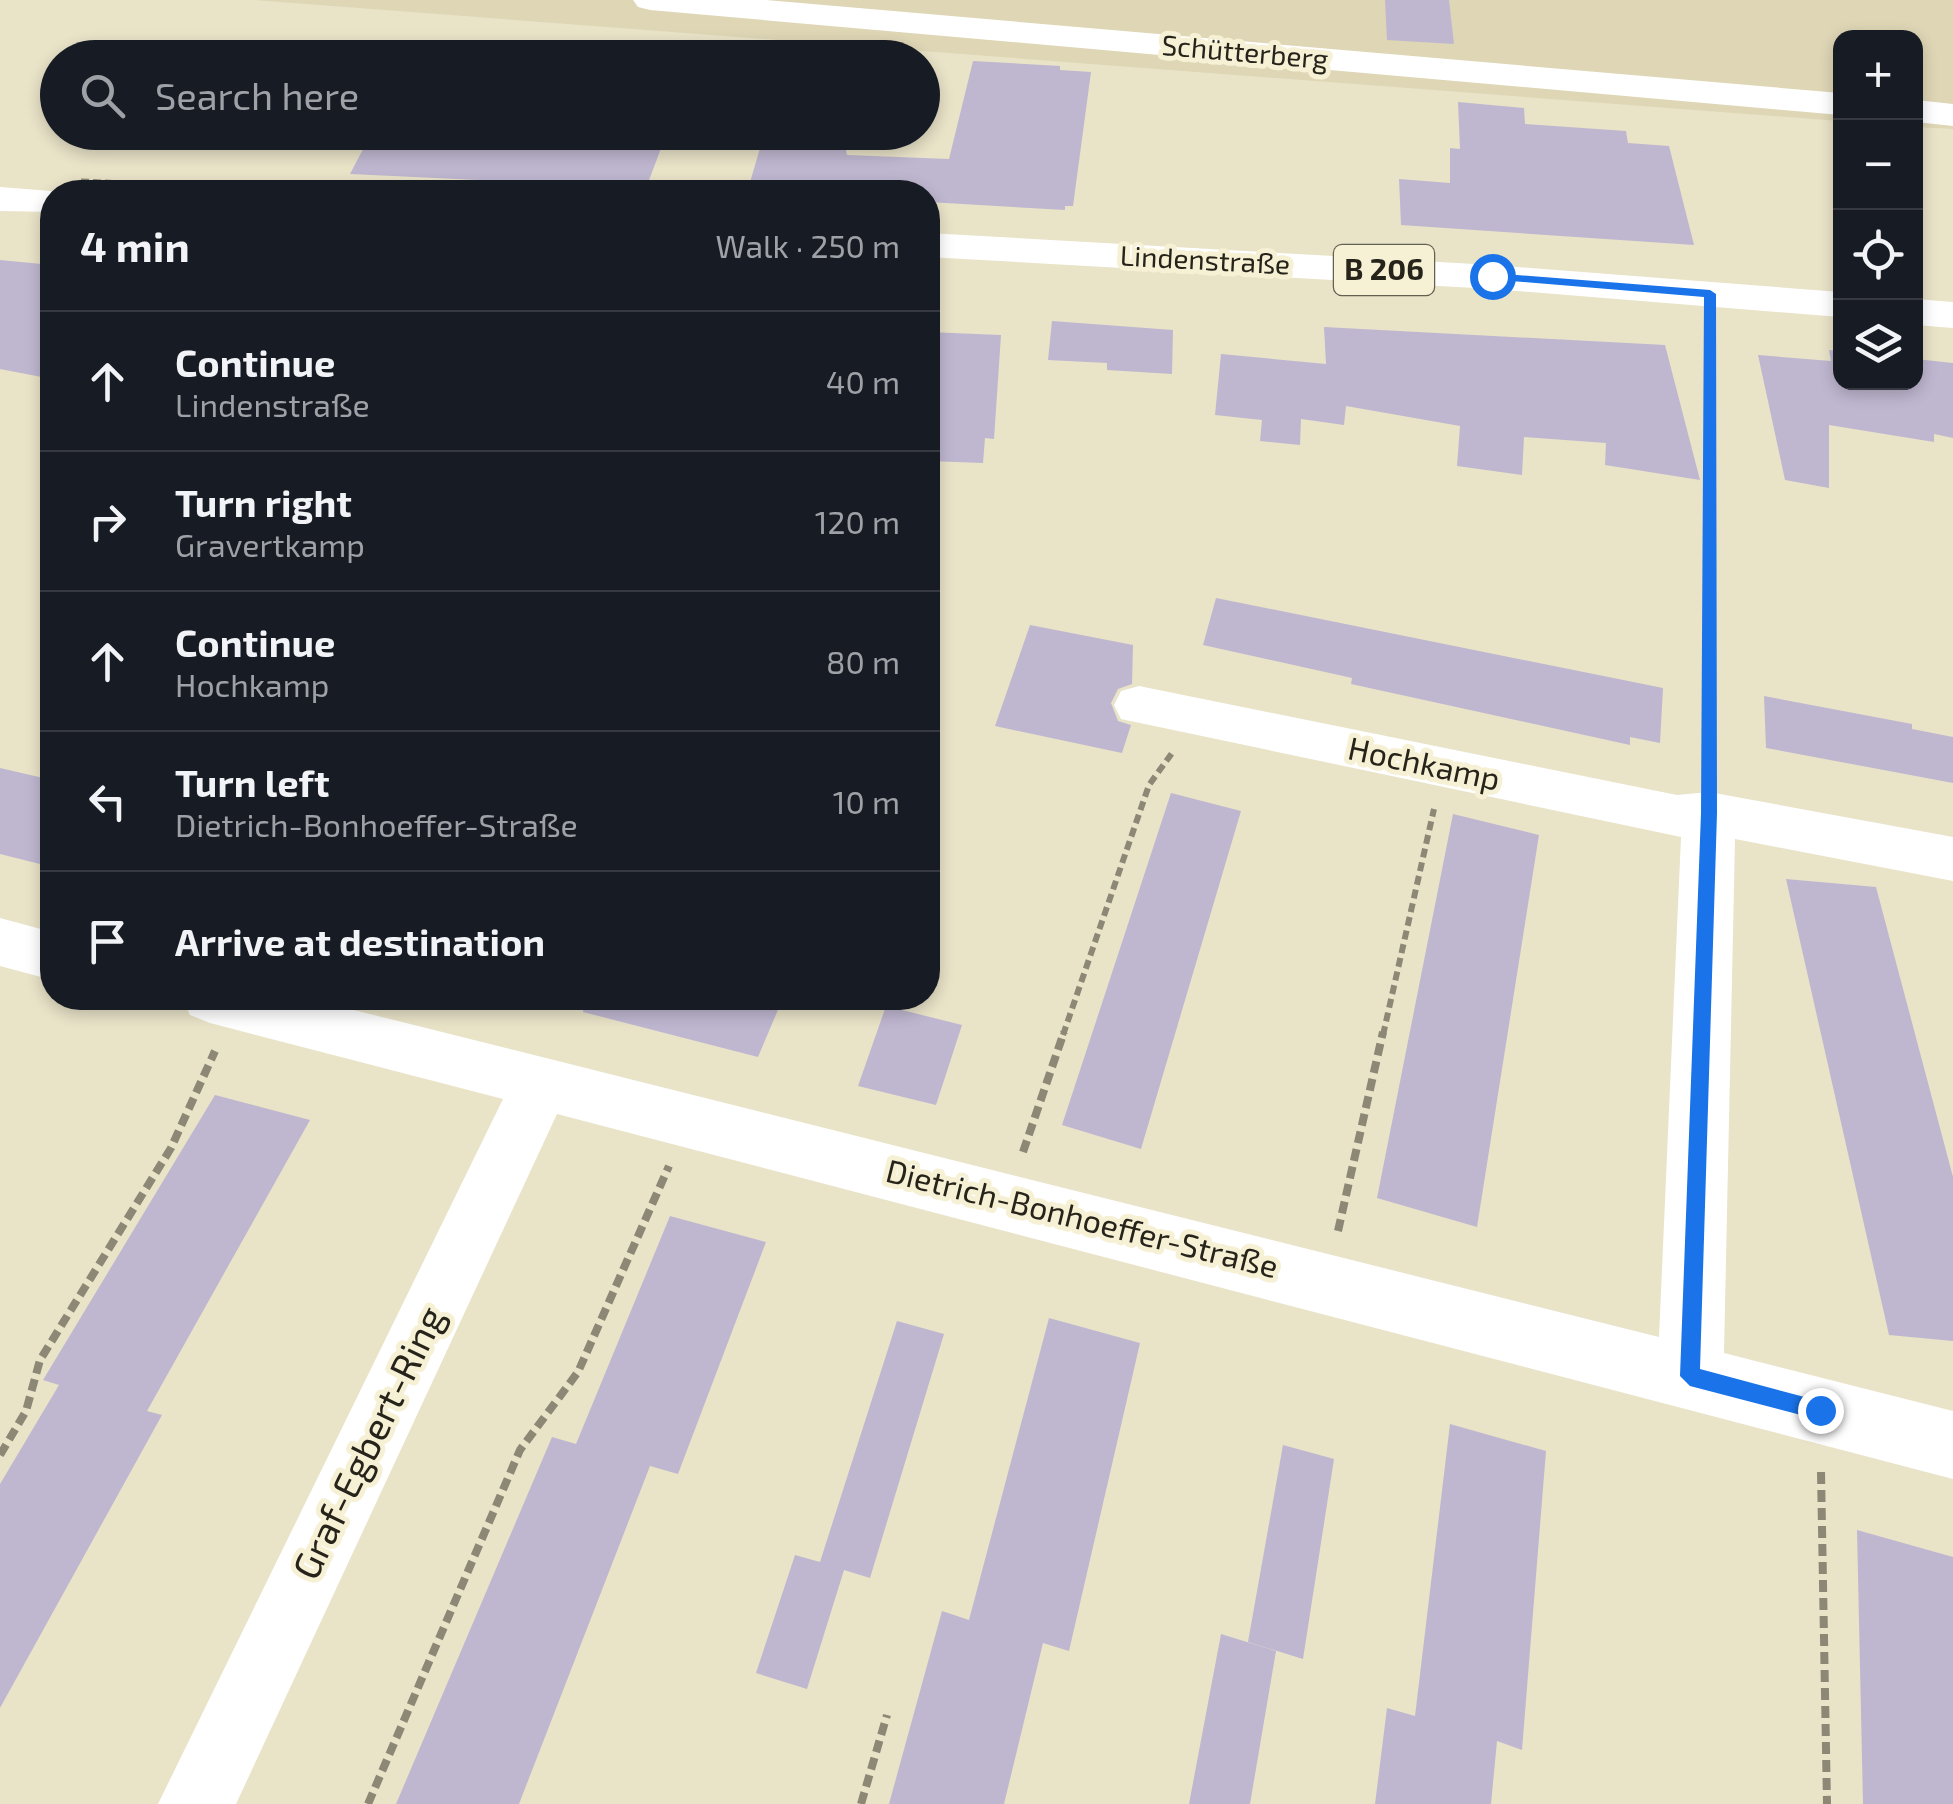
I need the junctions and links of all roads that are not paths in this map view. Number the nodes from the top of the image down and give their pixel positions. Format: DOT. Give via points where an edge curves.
graph roads {
  1 [pos="650,0"];
  2 [pos="1833,103"];
  3 [pos="1923,112"];
  4 [pos="1953,114"];
  5 [pos="40,194"];
  6 [pos="0,199"];
  7 [pos="940,246"];
  8 [pos="1833,304"];
  9 [pos="1923,313"];
  10 [pos="1953,315"];
  11 [pos="1139,705"];
  12 [pos="1709,813"];
  13 [pos="1953,860"];
  14 [pos="0,942"];
  15 [pos="40,953"];
  16 [pos="258,1010"];
  17 [pos="542,1082"];
  18 [pos="1690,1376"];
  19 [pos="1953,1444"];
  20 [pos="196,1804"];
  1 -- 2 [label="street, Schütterberg"];
  3 -- 4 [label="street"];
  5 -- 6 [label="street"];
  7 -- 8 [label="street, Lindenstraße / B 206"];
  9 -- 10 [label="street"];
  11 -- 12 [label="street, Hochkamp" via="1678,816"];
  12 -- 13 [label="street, Hochkamp"];
  12 -- 18 [label="street"];
  14 -- 15 [label="street"];
  16 -- 17 [label="street, Dietrich-Bonhoeffer-Straße"];
  17 -- 18 [label="street, Dietrich-Bonhoeffer-Straße"];
  17 -- 20 [label="street, Graf-Egbert-Ring"];
  18 -- 19 [label="street, Dietrich-Bonhoeffer-Straße"];
}
